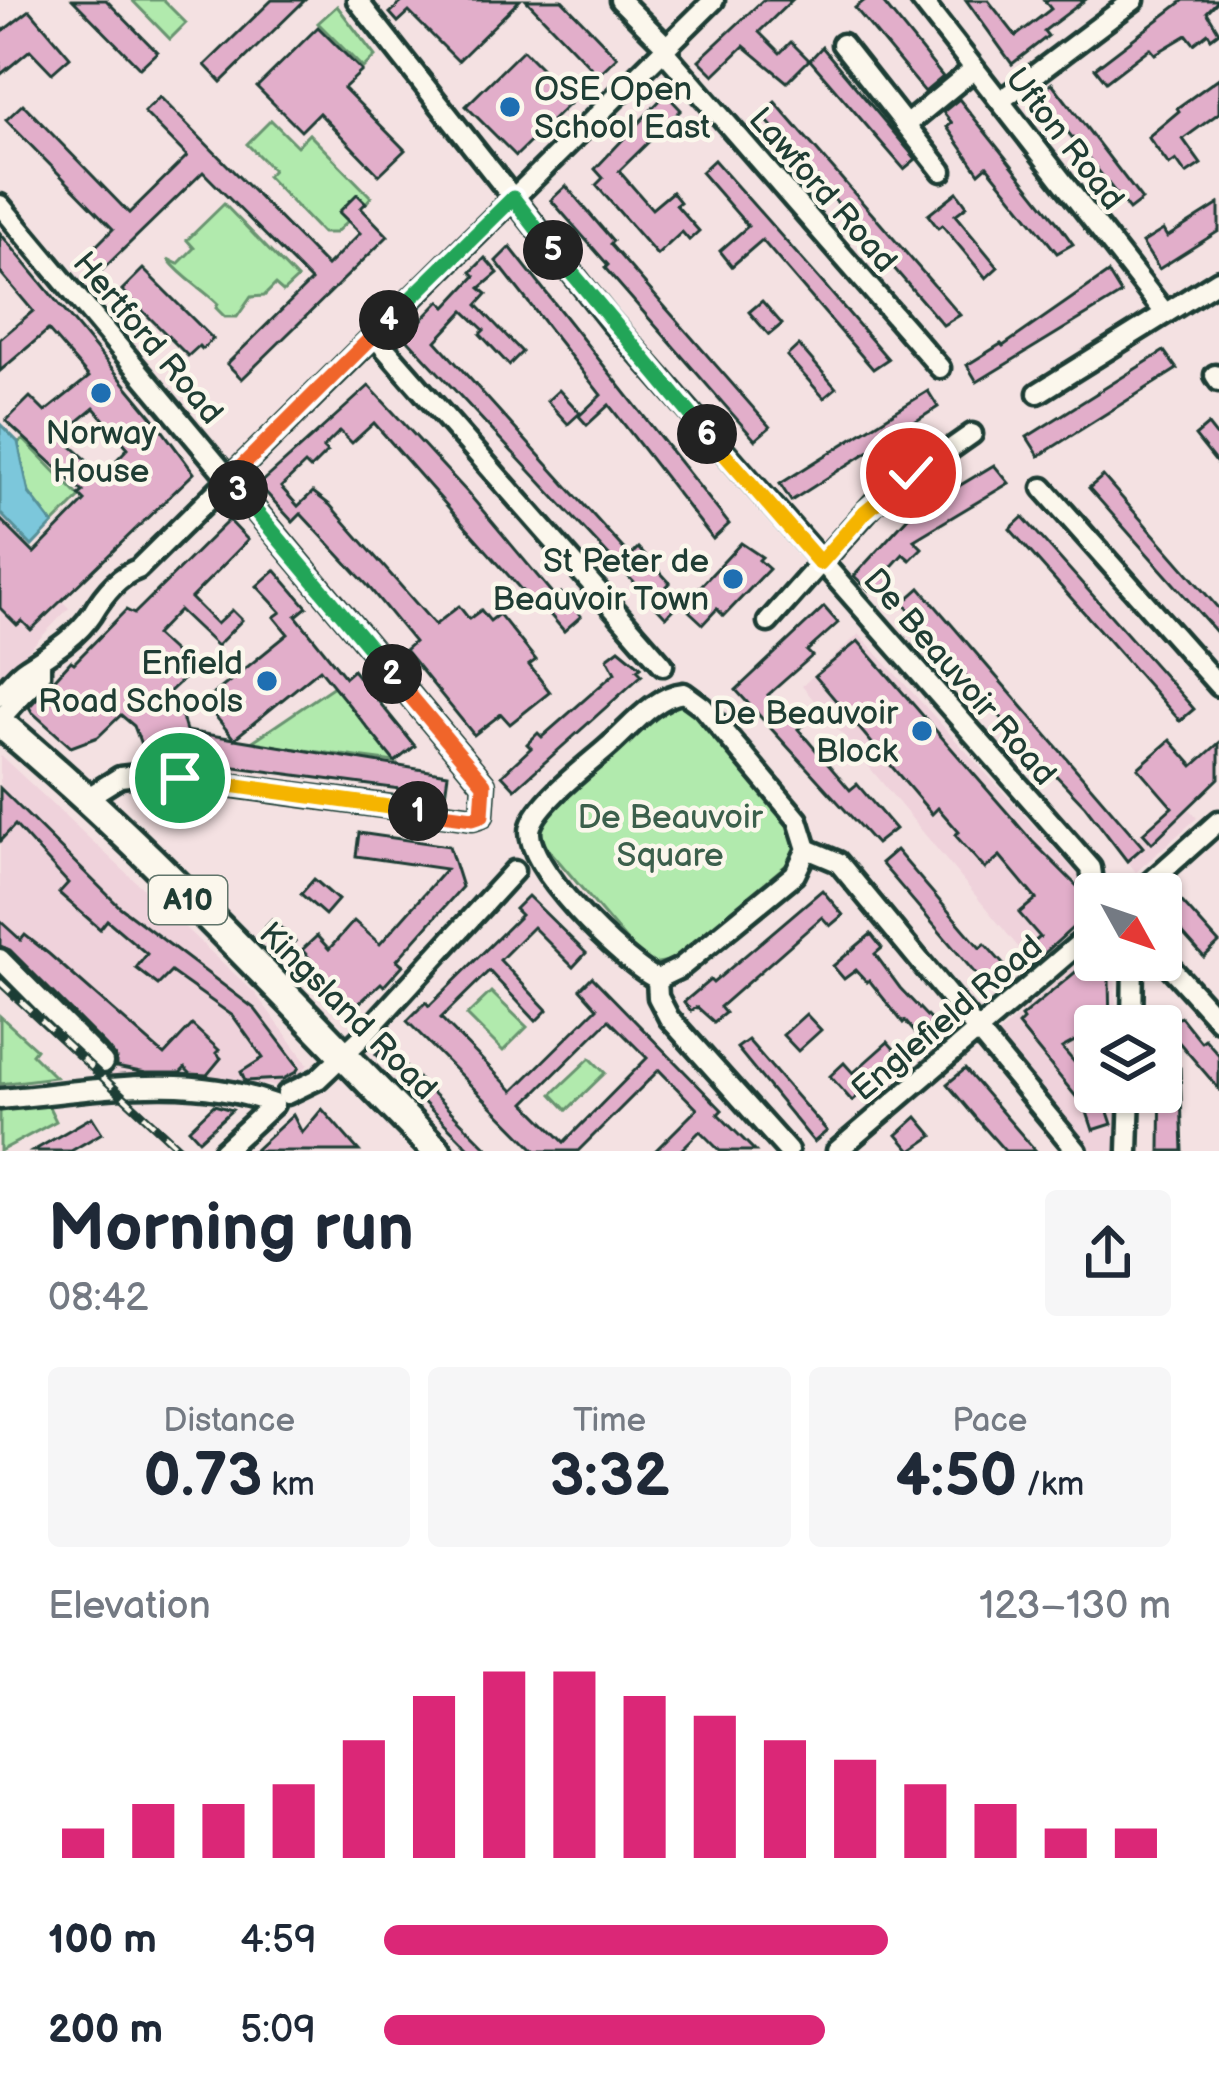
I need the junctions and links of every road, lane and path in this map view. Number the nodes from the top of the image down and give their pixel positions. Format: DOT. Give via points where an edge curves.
graph roads {
  1 [pos="357,0"];
  2 [pos="620,0"];
  3 [pos="714,0"];
  4 [pos="921,0"];
  5 [pos="1135,0"];
  6 [pos="842,44"];
  7 [pos="665,48"];
  8 [pos="974,69"];
  9 [pos="1000,101"];
  10 [pos="906,125"];
  11 [pos="942,171"];
  12 [pos="513,198"];
  13 [pos="0,205"];
  14 [pos="1219,280"];
  15 [pos="1165,313"];
  16 [pos="374,336"];
  17 [pos="940,368"];
  18 [pos="1038,393"];
  19 [pos="972,434"];
  20 [pos="229,479"];
  21 [pos="1043,488"];
  22 [pos="820,563"];
  23 [pos="768,622"];
  24 [pos="40,663"];
  25 [pos="663,665"];
  26 [pos="1219,686"];
  27 [pos="0,694"];
  28 [pos="0,721"];
  29 [pos="86,799"];
  30 [pos="1219,821"];
  31 [pos="807,849"];
  32 [pos="514,871"];
  33 [pos="1092,873"];
  34 [pos="1161,873"];
  35 [pos="1074,948"];
  36 [pos="0,959"];
  37 [pos="657,980"];
  38 [pos="1182,980"];
  39 [pos="1219,1021"];
  40 [pos="977,1032"];
  41 [pos="344,1054"];
  42 [pos="104,1063"];
  43 [pos="0,1099"];
  44 [pos="281,1099"];
  45 [pos="1129,1113"];
  46 [pos="223,1151"];
  47 [pos="437,1151"];
  48 [pos="788,1151"];
  49 [pos="837,1151"];
  50 [pos="1077,1151"];
  51 [pos="1128,1151"];
  1 -- 12 [label="street, De Beauvoir Road"];
  2 -- 7 [label="street, Lawford Road"];
  3 -- 7 [label="street"];
  4 -- 8 [label="street, Ufton Road"];
  5 -- 9 [label="street"];
  6 -- 10 [label="street"];
  7 -- 12 [label="street"];
  7 -- 17 [label="street, Lawford Road"];
  8 -- 9 [label="street, Ufton Road"];
  8 -- 10 [label="street"];
  9 -- 15 [label="street, Ufton Road"];
  10 -- 11 [label="street"];
  12 -- 16 [label="street"];
  12 -- 22 [label="street, De Beauvoir Road"];
  13 -- 20 [label="street, Hertford Road"];
  14 -- 15 [label="street"];
  15 -- 18 [label="street"];
  16 -- 20 [label="street"];
  16 -- 25 [label="street"];
  19 -- 22 [label="street" via="875,502"];
  20 -- 24 [label="street"];
  20 -- 29 [label="street, Hertford Road" via="484,784 482,815 146,774 120,777"];
  21 -- 26 [label="street"];
  22 -- 23 [label="street"];
  22 -- 33 [label="street, De Beauvoir Road"];
  24 -- 27 [label="street"];
  24 -- 28 [label="street" via="40,675"];
  28 -- 29 [label="highway, Kingsland Road / A10"];
  29 -- 41 [label="highway, Kingsland Road / A10"];
  30 -- 34 [label="street"];
  31 -- 37 [label="street" via="795,874"];
  31 -- 37 [label="street" via="798,820 703,707 684,693 657,704 542,808 529,833 542,866 568,896 625,959"];
  31 -- 40 [label="street" via="838,862"];
  32 -- 41 [label="street"];
  35 -- 40 [label="street, Englefield Road"];
  36 -- 42 [label="street"];
  37 -- 48 [label="street" via="669,1018"];
  38 -- 39 [label="street"];
  40 -- 49 [label="street, Englefield Road"];
  40 -- 50 [label="street"];
  41 -- 44 [label="street"];
  41 -- 47 [label="highway, Kingsland Road / A10"];
  43 -- 44 [label="street" via="176,1085"];
  44 -- 46 [label="street"];
  45 -- 51 [label="street"];
}
